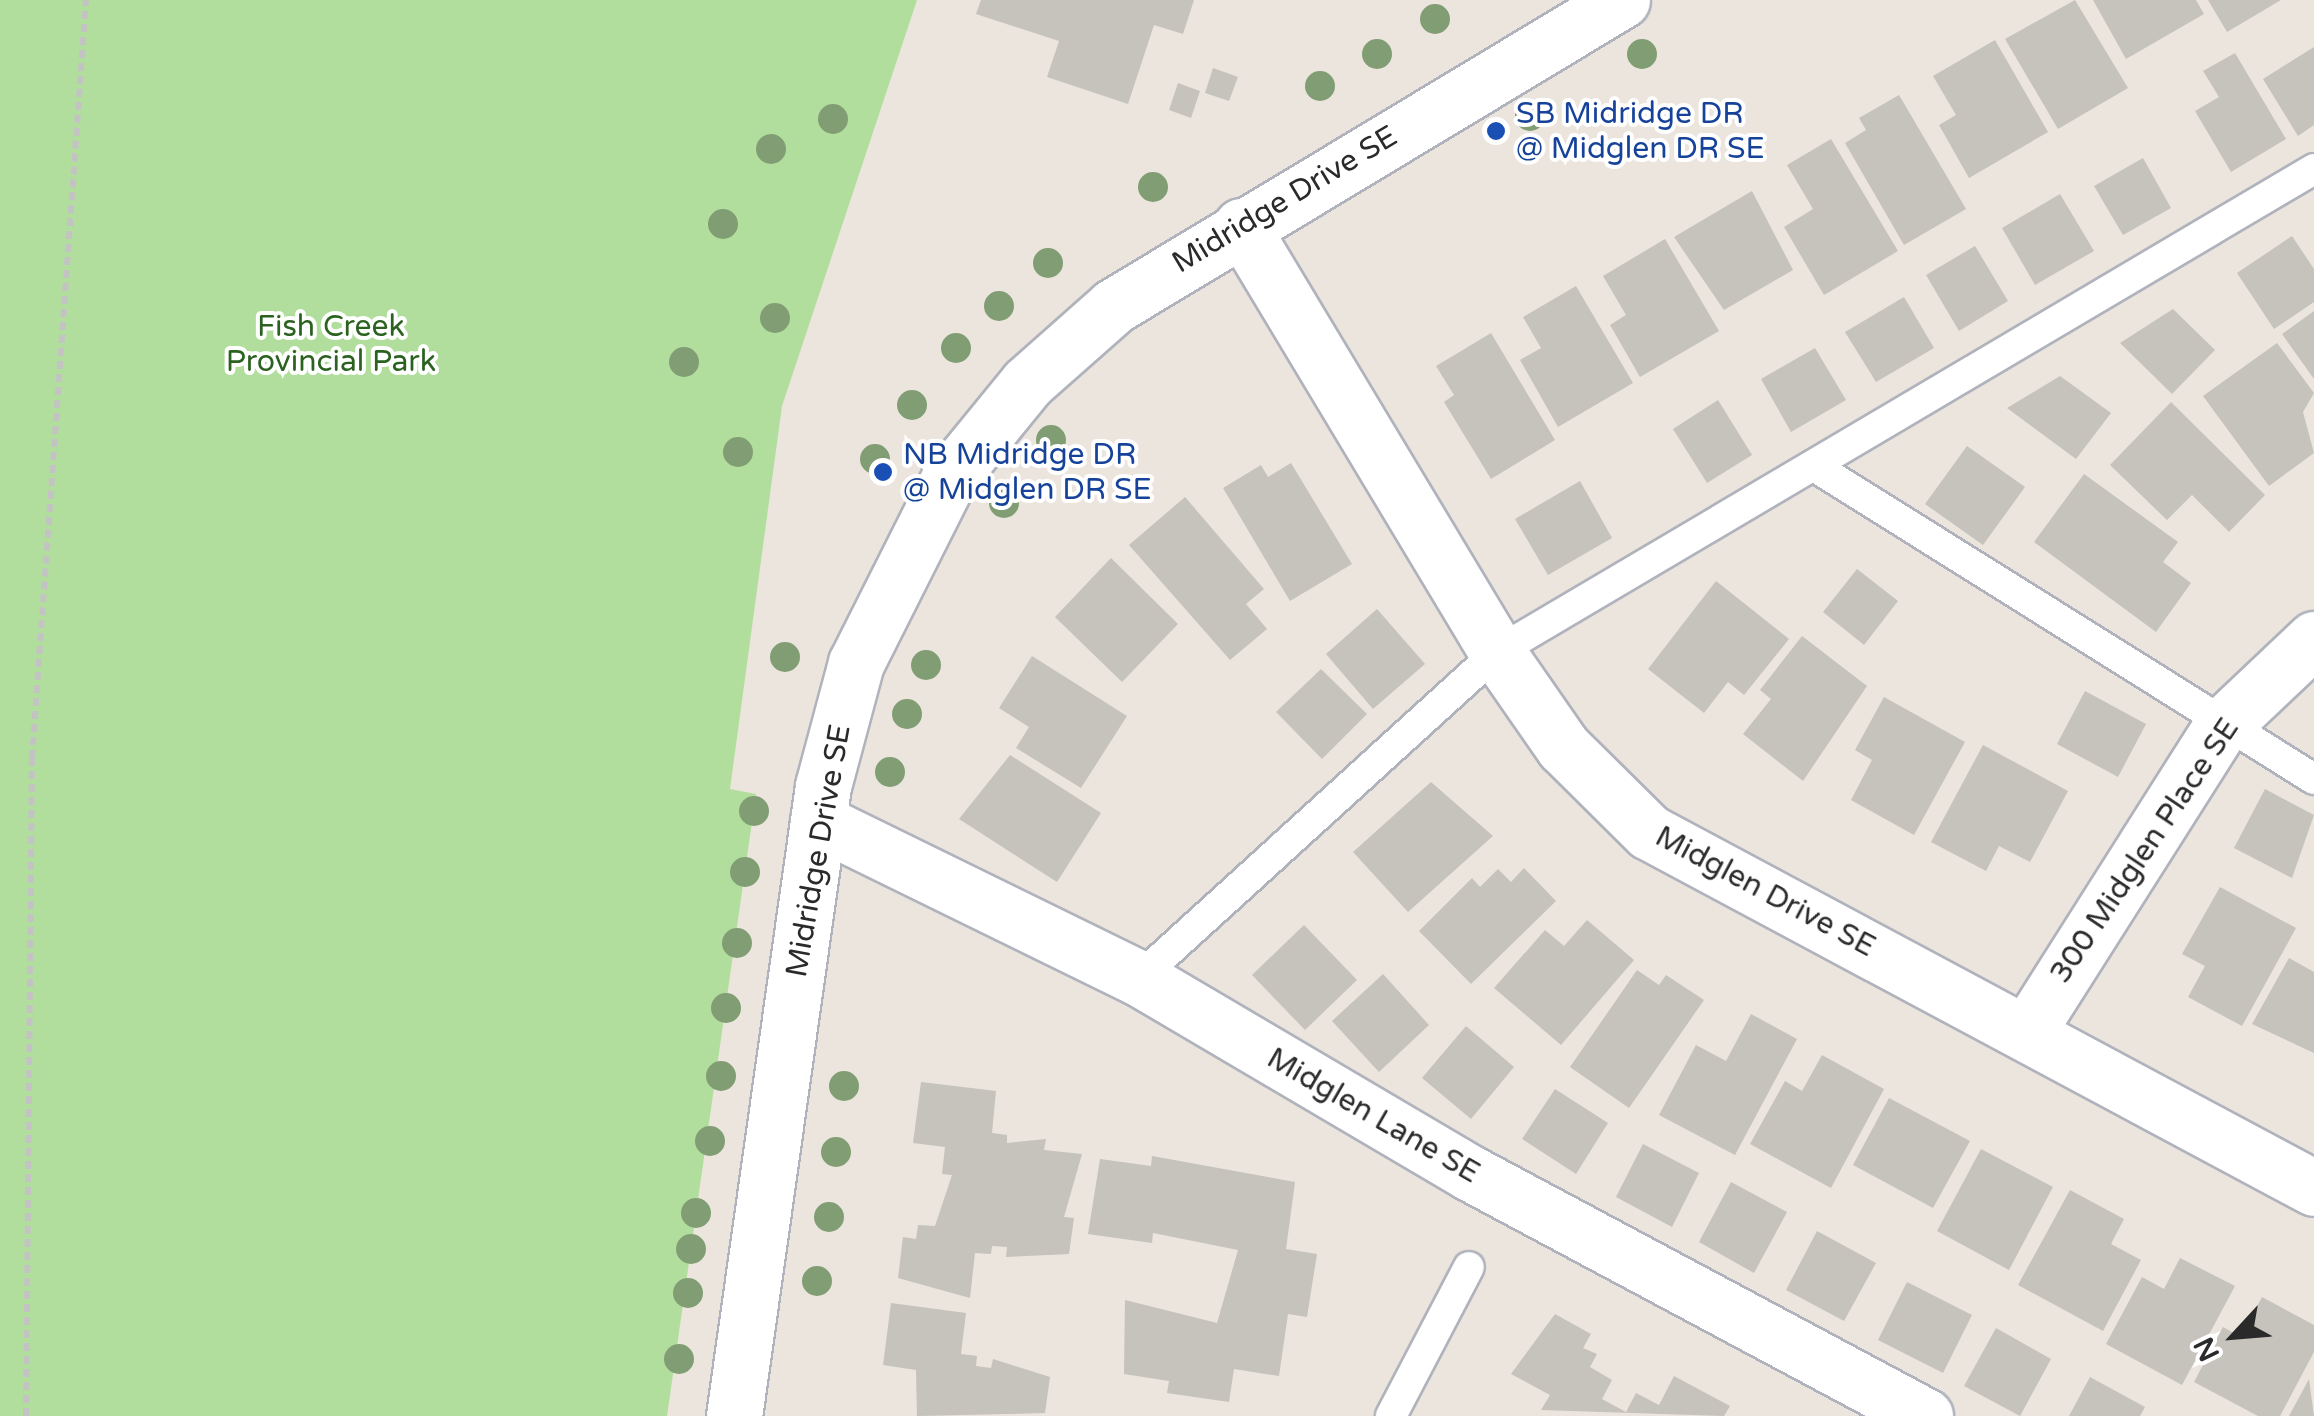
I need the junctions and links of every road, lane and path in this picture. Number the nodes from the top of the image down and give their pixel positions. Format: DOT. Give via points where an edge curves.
graph roads {
  1 [pos="86,0"];
  2 [pos="1622,0"];
  3 [pos="2314,169"];
  4 [pos="1242,226"];
  5 [pos="1814,466"];
  6 [pos="2314,639"];
  7 [pos="1497,652"];
  8 [pos="2221,727"];
  9 [pos="2314,779"];
  10 [pos="818,822"];
  11 [pos="1138,978"];
  12 [pos="2028,1029"];
  13 [pos="2314,1188"];
  14 [pos="1468,1267"];
  15 [pos="26,1416"];
  16 [pos="734,1416"];
  17 [pos="1391,1416"];
  18 [pos="1925,1416"];
  1 -- 15 [label="path" via="34,722"];
  2 -- 4 [label="street, Midridge Drive SE"];
  3 -- 5 [label="lane"];
  4 -- 7 [label="street, Midglen Drive SE"];
  4 -- 10 [label="street, Midridge Drive SE" via="1074,339 948,480 856,663"];
  5 -- 7 [label="lane"];
  5 -- 8 [label="lane"];
  6 -- 8 [label="street, 300 Midglen Place SE"];
  7 -- 11 [label="lane"];
  7 -- 12 [label="street, Midglen Drive SE" via="1563,748 1649,832"];
  8 -- 9 [label="lane"];
  8 -- 12 [label="street, 300 Midglen Place SE"];
  10 -- 11 [label="street, Midglen Lane SE"];
  10 -- 16 [label="street, Midridge Drive SE"];
  11 -- 18 [label="street, Midglen Lane SE" via="1470,1174"];
  12 -- 13 [label="street, Midglen Drive SE"];
  14 -- 17 [label="lane"];
}
